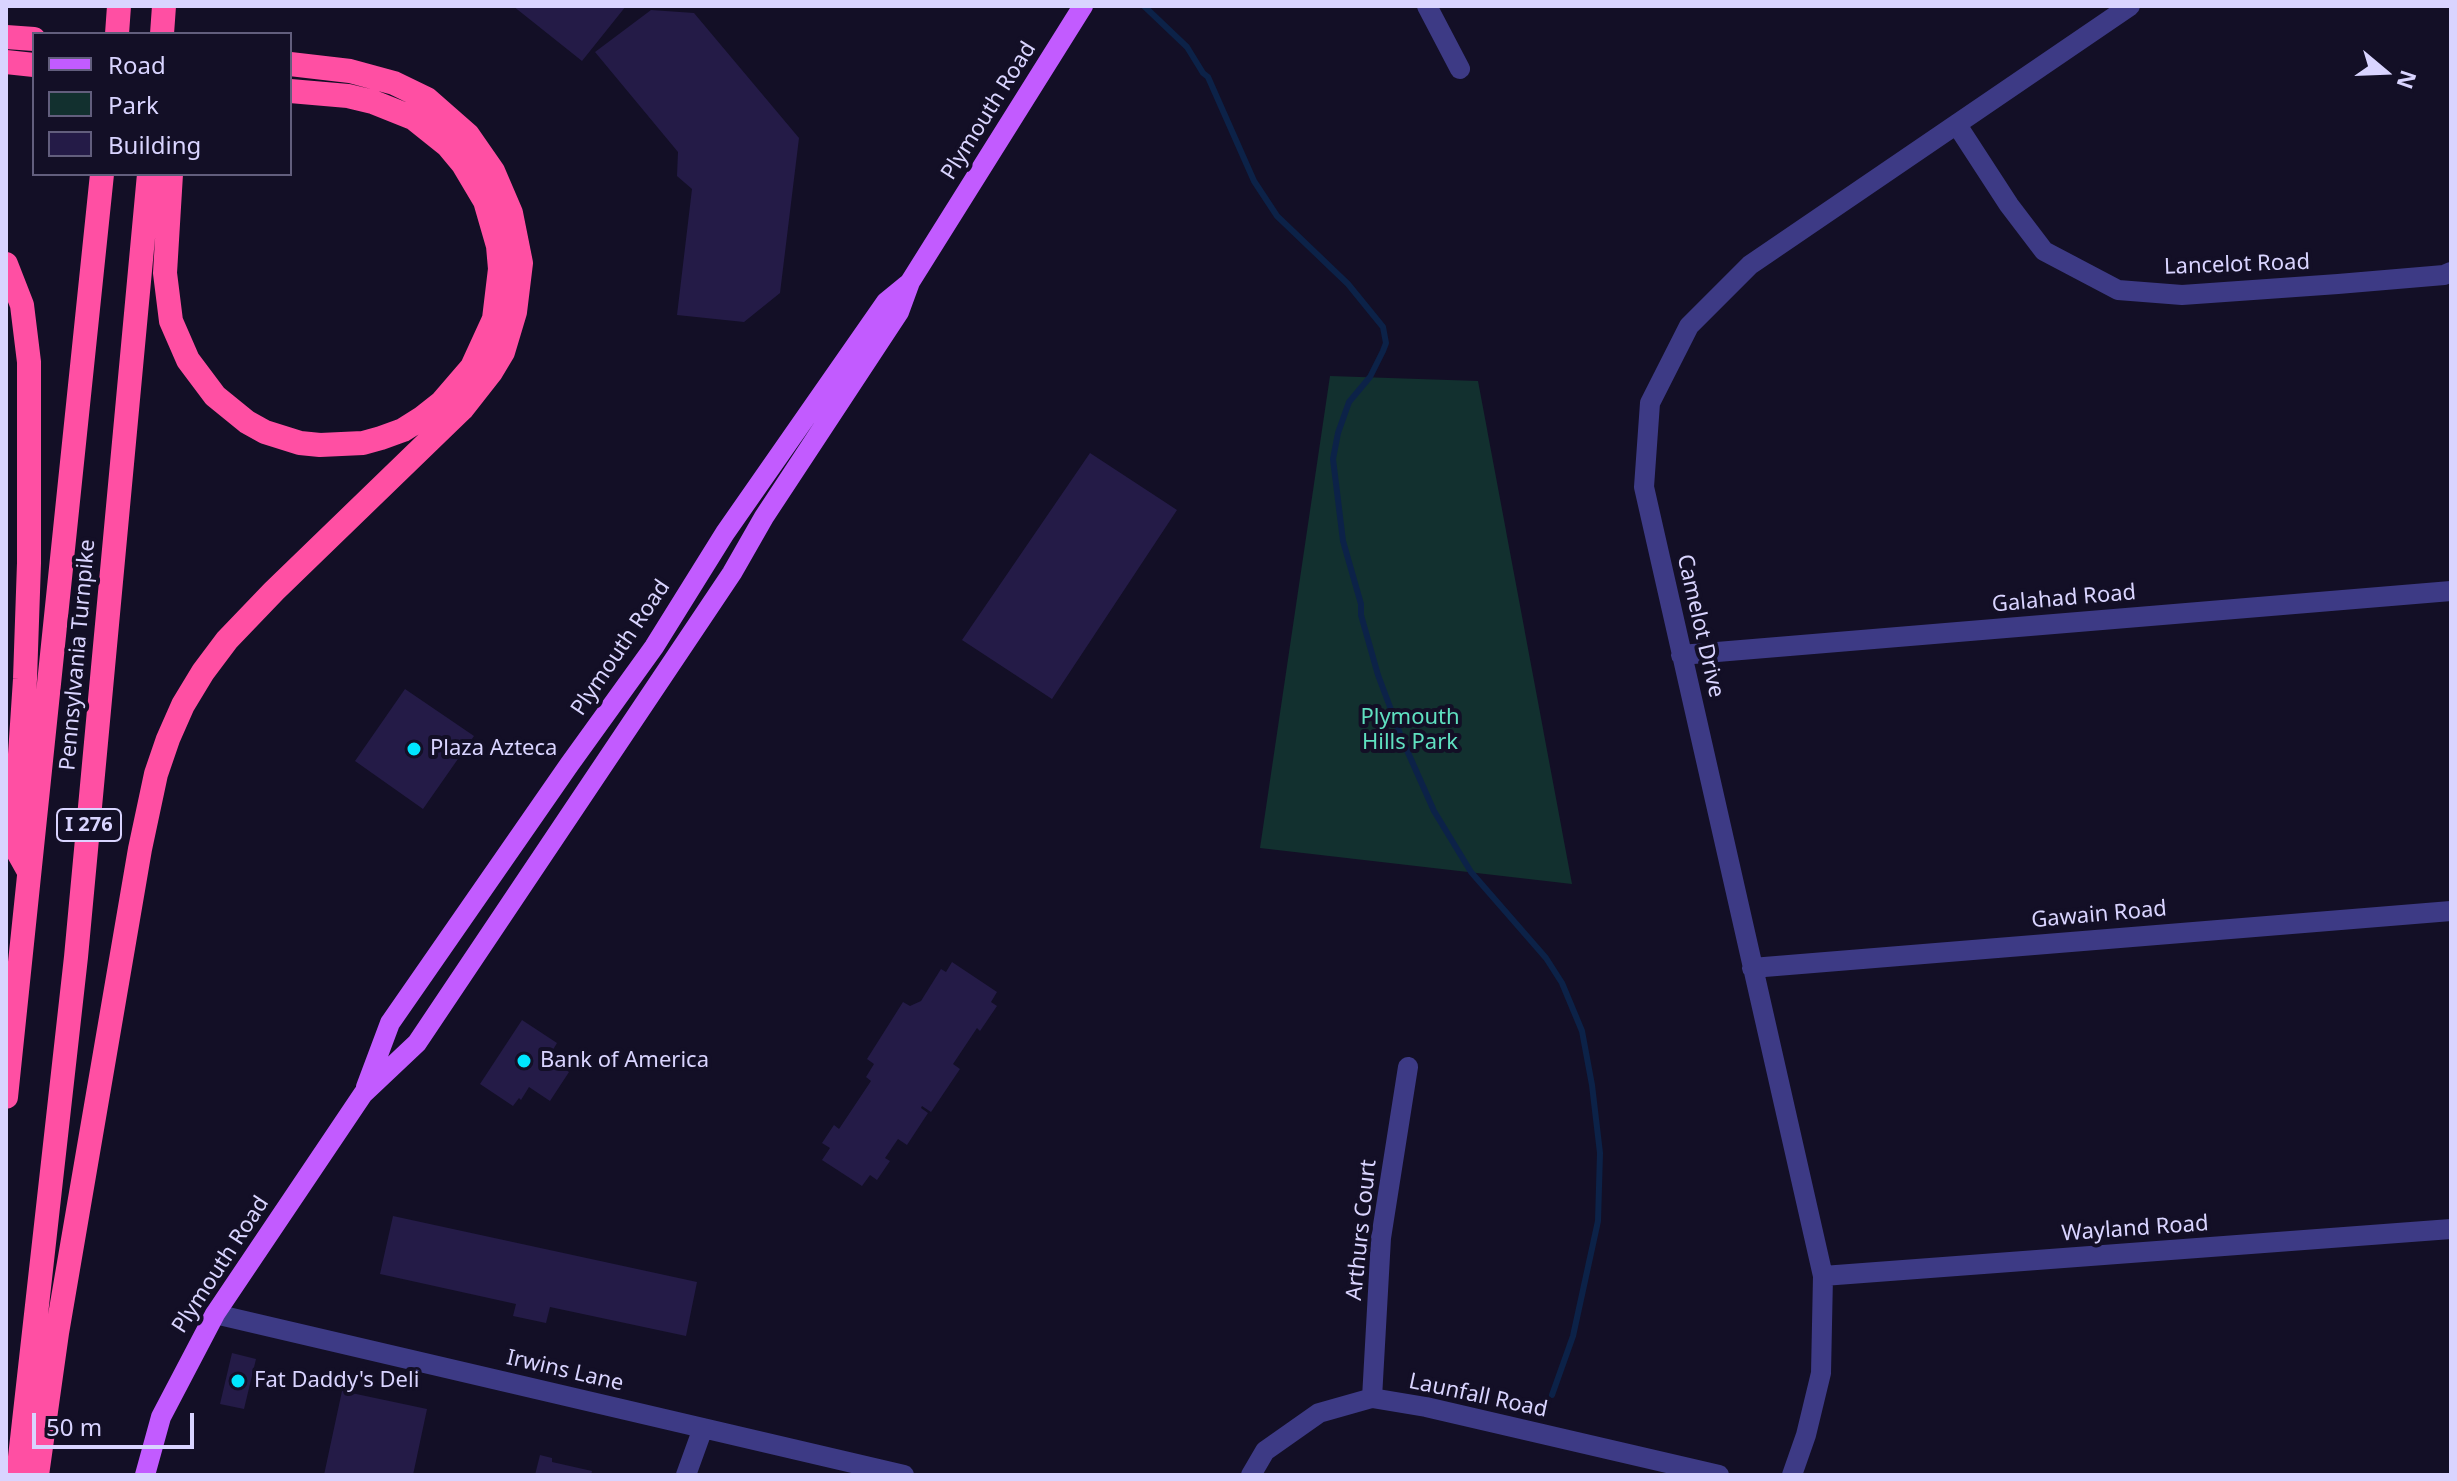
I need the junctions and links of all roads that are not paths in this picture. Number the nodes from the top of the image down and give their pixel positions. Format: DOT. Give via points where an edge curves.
graph roads {
  1 [pos="119,6"];
  2 [pos="166,6"];
  3 [pos="1083,6"];
  4 [pos="1427,6"];
  5 [pos="2130,6"];
  6 [pos="117,32"];
  7 [pos="165,32"];
  8 [pos="6,37"];
  9 [pos="32,39"];
  10 [pos="6,62"];
  11 [pos="292,64"];
  12 [pos="32,65"];
  13 [pos="1460,69"];
  14 [pos="292,91"];
  15 [pos="1957,125"];
  16 [pos="102,176"];
  17 [pos="149,176"];
  18 [pos="171,176"];
  19 [pos="6,264"];
  20 [pos="2451,272"];
  21 [pos="910,282"];
  22 [pos="2451,591"];
  23 [pos="1681,655"];
  24 [pos="28,870"];
  25 [pos="2451,911"];
  26 [pos="1752,968"];
  27 [pos="1408,1067"];
  28 [pos="363,1094"];
  29 [pos="6,1097"];
  30 [pos="2451,1229"];
  31 [pos="1823,1276"];
  32 [pos="215,1314"];
  33 [pos="1372,1398"];
  34 [pos="703,1428"];
  35 [pos="18,1475"];
  36 [pos="37,1475"];
  37 [pos="145,1475"];
  38 [pos="686,1475"];
  39 [pos="904,1475"];
  40 [pos="1251,1475"];
  41 [pos="1719,1475"];
  42 [pos="1792,1475"];
  1 -- 6 [label="highway"];
  2 -- 7 [label="highway"];
  3 -- 21 [label="main road, Plymouth Road"];
  4 -- 13 [label="street"];
  5 -- 15 [label="street, Camelot Drive"];
  8 -- 9 [label="highway"];
  10 -- 12 [label="highway"];
  11 -- 36 [label="highway" via="394,83 427,99 468,135 493,171 511,213 521,263 515,312 503,352 476,392 227,640 196,683 168,739 137,864"];
  14 -- 18 [label="highway" via="361,99 413,118 448,146 485,201 500,269 494,319 472,367 422,418 363,443 300,443 265,432 215,396 188,360 171,321 165,273"];
  15 -- 20 [label="street, Lancelot Road" via="2044,251 2118,290 2182,295"];
  15 -- 23 [label="street, Camelot Drive" via="1750,265 1689,326 1650,403 1644,487"];
  16 -- 24 [label="highway, Pennsylvania Turnpike / I 276"];
  17 -- 35 [label="highway, Pennsylvania Turnpike / I 276" via="76,957"];
  19 -- 24 [label="highway" via="22,305 29,362 29,563 14,845"];
  21 -- 28 [label="main road, Plymouth Road" via="899,312 732,573 417,1043"];
  21 -- 28 [label="main road, Plymouth Road" via="886,302 725,533 654,647 390,1023"];
  22 -- 23 [label="street, Galahad Road"];
  23 -- 26 [label="street, Camelot Drive"];
  24 -- 29 [label="highway, Pennsylvania Turnpike / I 276"];
  25 -- 26 [label="street, Gawain Road"];
  26 -- 31 [label="street, Camelot Drive"];
  27 -- 33 [label="street, Arthurs Court" via="1381,1238"];
  28 -- 32 [label="main road, Plymouth Road"];
  30 -- 31 [label="street, Wayland Road"];
  31 -- 42 [label="street, Camelot Drive" via="1821,1373"];
  32 -- 34 [label="street, Irwins Lane"];
  32 -- 37 [label="main road, Plymouth Road" via="161,1417"];
  33 -- 40 [label="street, Launfall Road" via="1319,1413 1265,1451"];
  33 -- 41 [label="street, Launfall Road"];
  34 -- 38 [label="street"];
  34 -- 39 [label="street, Irwins Lane"];
}
